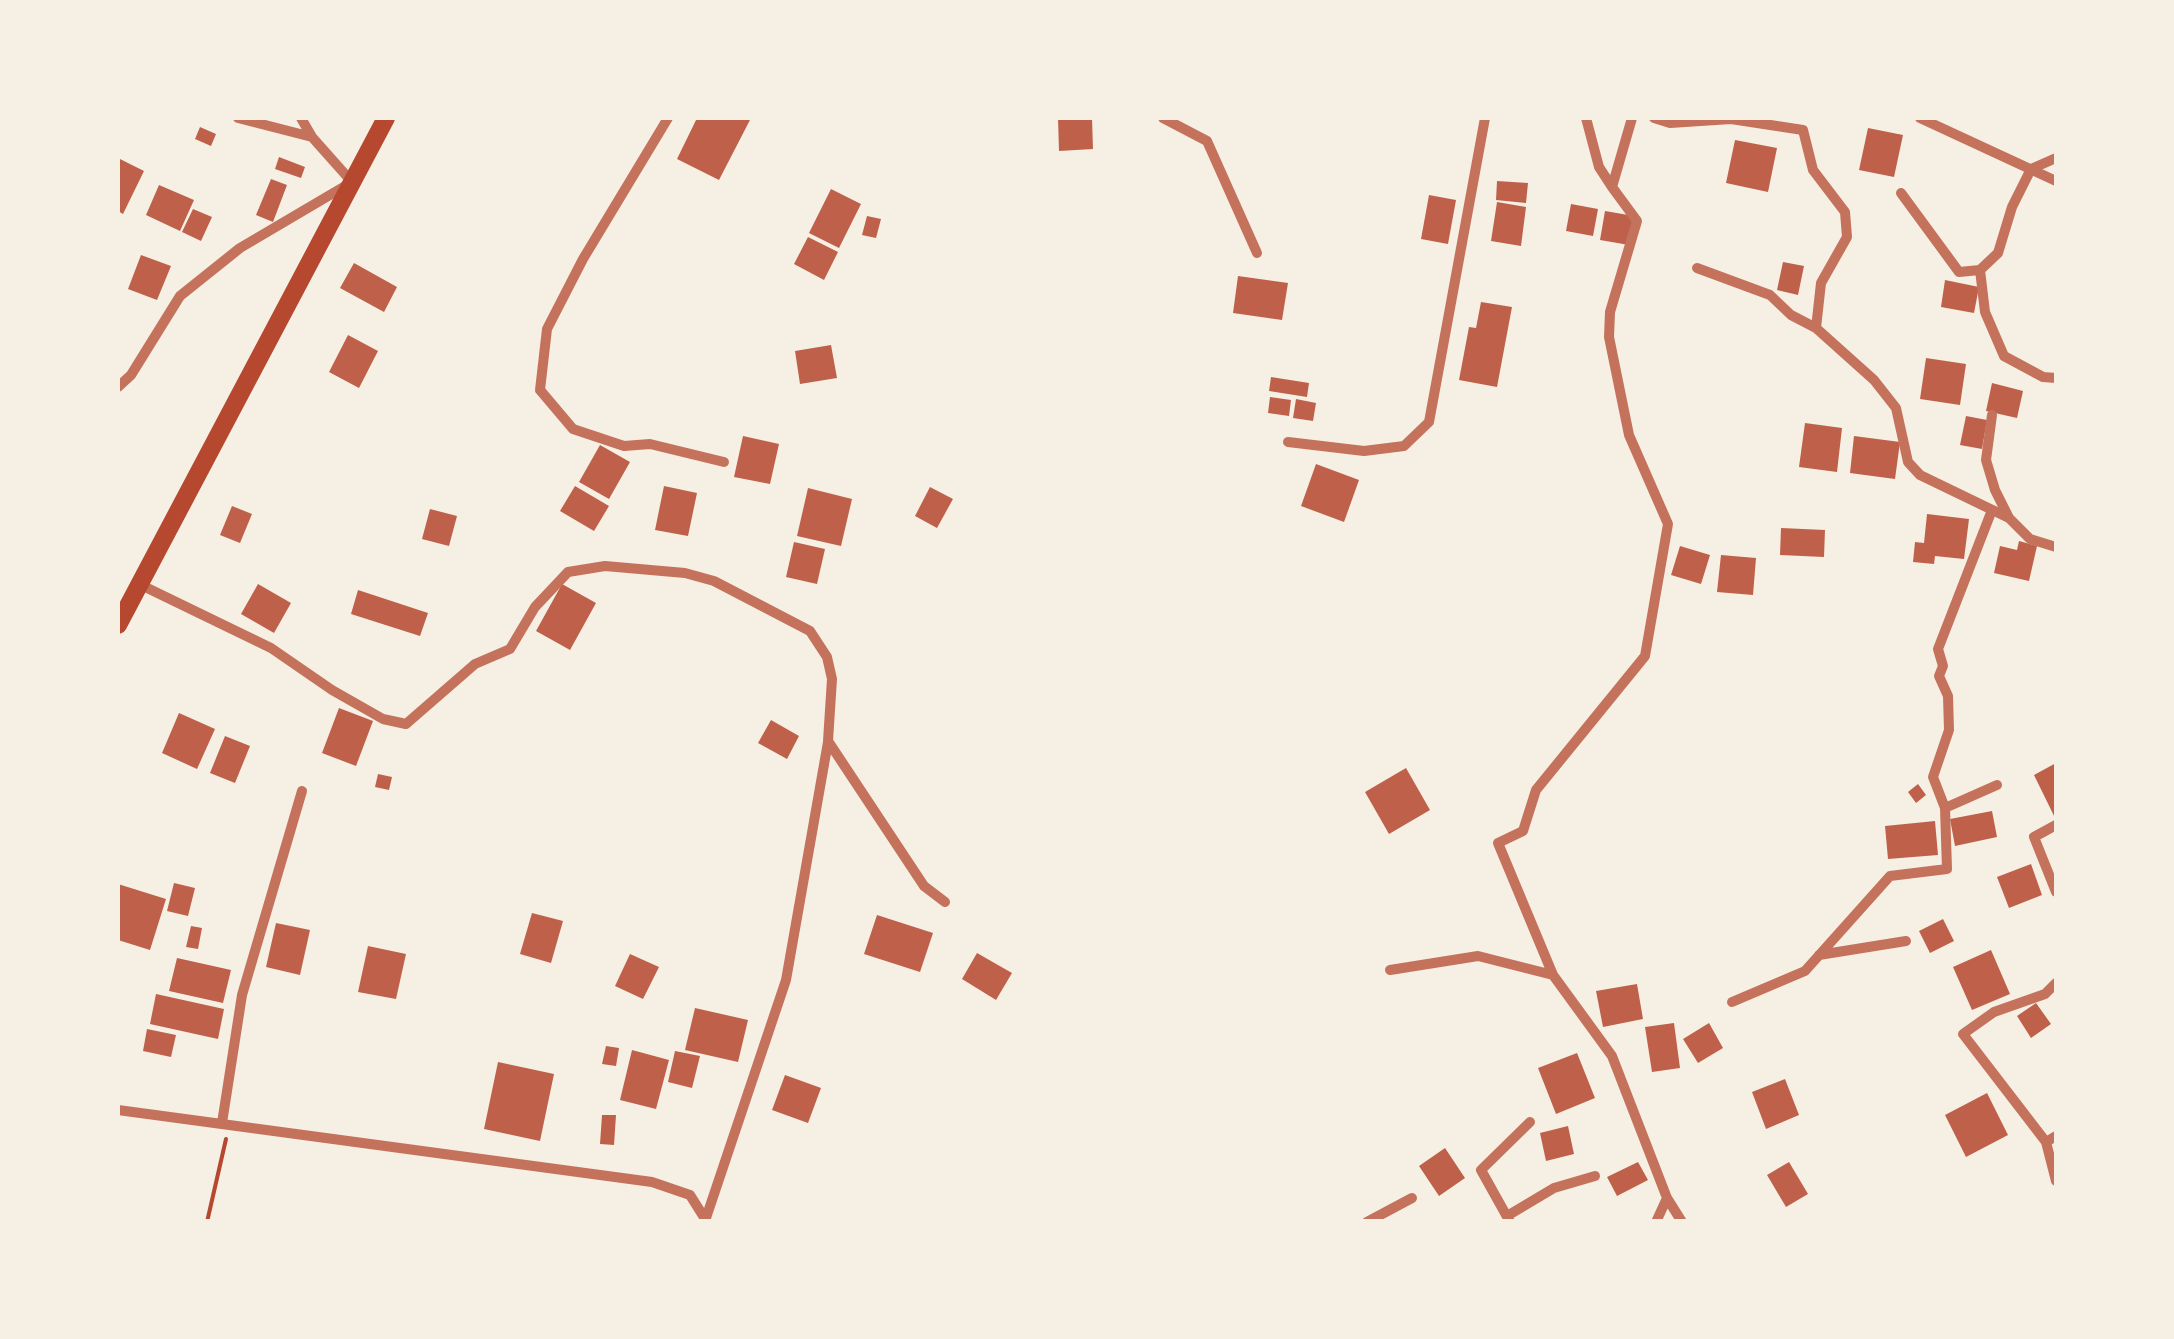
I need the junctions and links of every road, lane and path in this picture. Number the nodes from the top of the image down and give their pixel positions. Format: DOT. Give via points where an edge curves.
graph roads {
  1 [pos="238,118"];
  2 [pos="301,118"];
  3 [pos="386,118"];
  4 [pos="668,118"];
  5 [pos="1162,118"];
  6 [pos="1485,118"];
  7 [pos="1586,118"];
  8 [pos="1632,118"];
  9 [pos="1654,118"];
  10 [pos="1920,118"];
  11 [pos="312,137"];
  12 [pos="2056,158"];
  13 [pos="2031,169"];
  14 [pos="2056,180"];
  15 [pos="352,182"];
  16 [pos="1612,188"];
  17 [pos="1900,193"];
  18 [pos="1257,253"];
  19 [pos="1697,268"];
  20 [pos="1980,270"];
  21 [pos="1816,328"];
  22 [pos="2056,378"];
  23 [pos="118,387"];
  24 [pos="1992,415"];
  25 [pos="1288,442"];
  26 [pos="724,462"];
  27 [pos="1992,510"];
  28 [pos="2009,518"];
  29 [pos="2056,546"];
  30 [pos="138,584"];
  31 [pos="118,625"];
  32 [pos="828,741"];
  33 [pos="1997,785"];
  34 [pos="302,791"];
  35 [pos="1945,808"];
  36 [pos="2056,824"];
  37 [pos="2056,892"];
  38 [pos="945,902"];
  39 [pos="1906,941"];
  40 [pos="1818,955"];
  41 [pos="1390,970"];
  42 [pos="1553,975"];
  43 [pos="2056,983"];
  44 [pos="1732,1002"];
  45 [pos="118,1110"];
  46 [pos="1530,1122"];
  47 [pos="226,1124"];
  48 [pos="2051,1139"];
  49 [pos="1596,1176"];
  50 [pos="2056,1182"];
  51 [pos="1412,1198"];
  52 [pos="1666,1198"];
  53 [pos="1508,1219"];
  54 [pos="706,1220"];
  55 [pos="208,1222"];
  56 [pos="1368,1222"];
  57 [pos="1656,1222"];
  58 [pos="1682,1222"];
  1 -- 11 [label="street"];
  2 -- 11 [label="street"];
  3 -- 15 [label="highway"];
  4 -- 26 [label="street" via="547,329 540,390 573,430 624,446 650,444"];
  5 -- 18 [label="street" via="1207,141"];
  6 -- 25 [label="street" via="1429,422 1404,446 1364,451"];
  7 -- 16 [label="street"];
  8 -- 16 [label="street"];
  9 -- 21 [label="street" via="1730,119 1803,130 1814,170 1845,212 1847,237 1821,283"];
  10 -- 13 [label="street"];
  11 -- 15 [label="street"];
  12 -- 13 [label="street"];
  13 -- 14 [label="street"];
  13 -- 20 [label="street" via="1998,253"];
  15 -- 23 [label="street" via="240,248 180,296"];
  15 -- 30 [label="highway"];
  16 -- 42 [label="street" via="1637,221 1608,338 1629,435 1668,524 1645,656 1536,790 1523,831 1498,843"];
  17 -- 20 [label="street" via="1959,272"];
  19 -- 21 [label="street" via="1770,295"];
  20 -- 22 [label="street" via="1985,312 2004,356"];
  21 -- 27 [label="street" via="1896,408 1908,462 1920,475"];
  24 -- 28 [label="street" via="1986,460"];
  27 -- 28 [label="street"];
  27 -- 35 [label="street" via="1938,649 1949,730 1933,778"];
  28 -- 29 [label="street" via="2030,539"];
  30 -- 31 [label="highway"];
  30 -- 32 [label="street" via="271,648 384,719 406,724 475,664 510,648 568,572 606,566 685,573 810,631 832,680"];
  32 -- 38 [label="street" via="924,886"];
  32 -- 54 [label="street" via="786,980"];
  33 -- 35 [label="street"];
  34 -- 47 [label="street" via="242,996"];
  35 -- 40 [label="street" via="1947,870 1890,876"];
  36 -- 37 [label="street" via="2034,838"];
  39 -- 40 [label="street"];
  40 -- 44 [label="street" via="1805,971"];
  41 -- 42 [label="street" via="1478,956"];
  42 -- 52 [label="street" via="1612,1056"];
  43 -- 48 [label="street" via="1963,1034"];
  45 -- 47 [label="street"];
  46 -- 53 [label="street" via="1481,1170"];
  47 -- 54 [label="street" via="652,1182 690,1195"];
  47 -- 55 [label="path"];
  48 -- 50 [label="street"];
  49 -- 53 [label="street" via="1554,1188"];
  51 -- 56 [label="street"];
  52 -- 57 [label="street"];
  52 -- 58 [label="street"];
}
